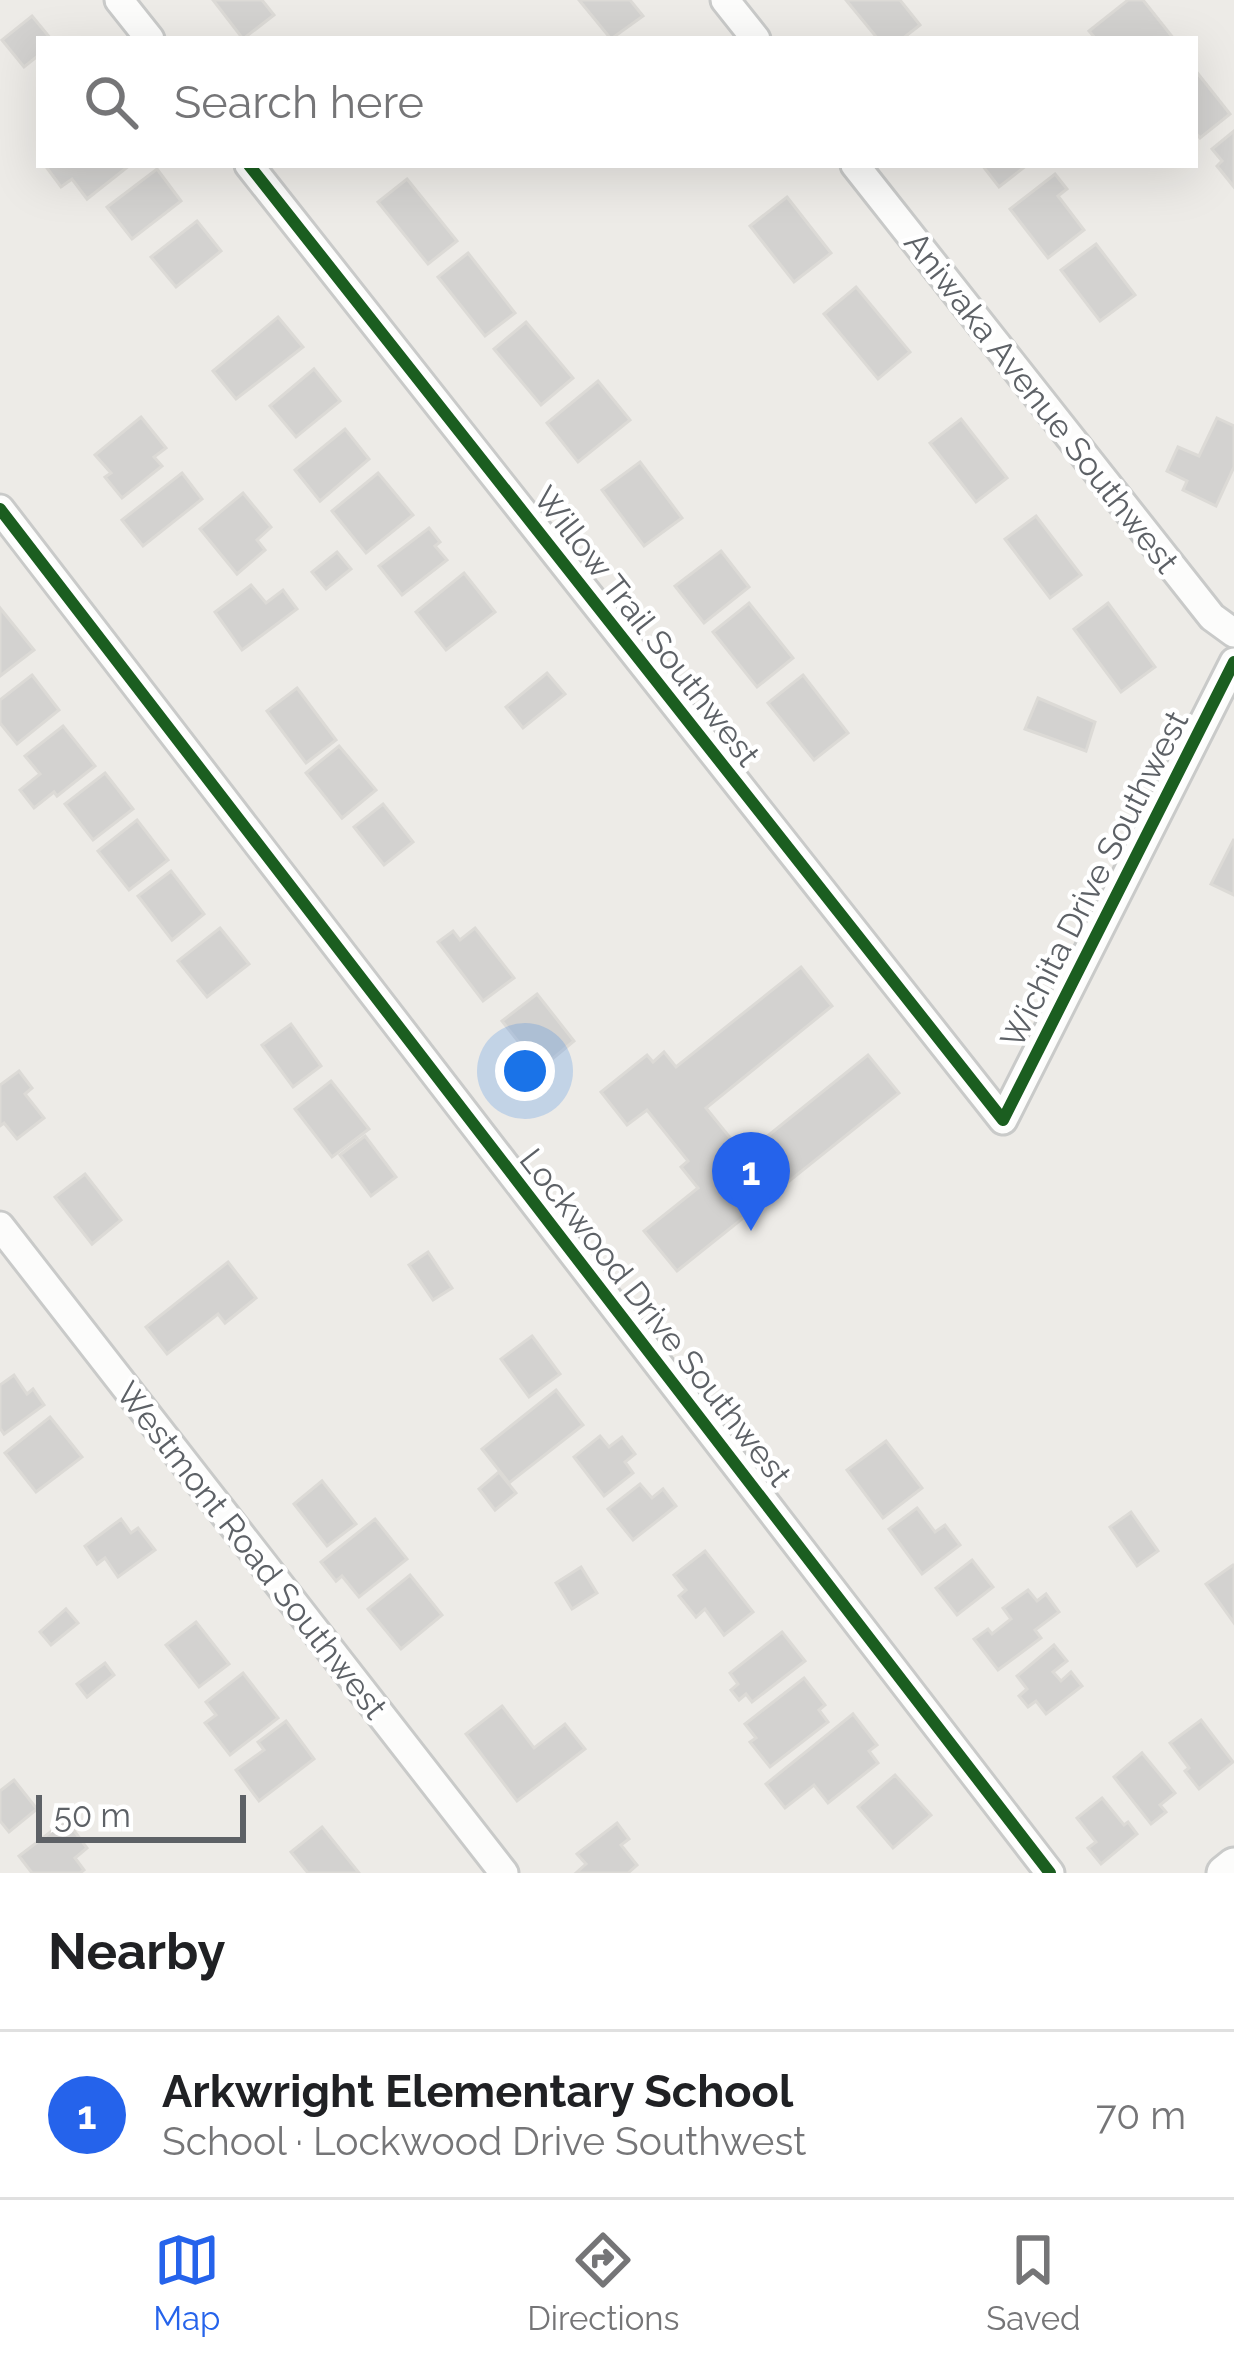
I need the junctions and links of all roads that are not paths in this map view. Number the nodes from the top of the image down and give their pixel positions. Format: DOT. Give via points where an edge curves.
graph roads {
  1 [pos="119,0"];
  2 [pos="725,0"];
  3 [pos="148,36"];
  4 [pos="754,36"];
  5 [pos="251,168"];
  6 [pos="857,168"];
  7 [pos="0,509"];
  8 [pos="1234,633"];
  9 [pos="1234,662"];
  10 [pos="1003,1120"];
  11 [pos="0,1226"];
  12 [pos="1234,1865"];
  13 [pos="505,1873"];
  14 [pos="1050,1873"];
  15 [pos="1224,1873"];
  1 -- 3 [label="street"];
  2 -- 4 [label="street"];
  5 -- 10 [label="street, Willow Trail Southwest"];
  6 -- 8 [label="street, Aniwaka Avenue Southwest" via="1212,617"];
  7 -- 14 [label="street, Lockwood Drive Southwest"];
  9 -- 10 [label="street, Wichita Drive Southwest"];
  11 -- 13 [label="street, Westmont Road Southwest"];
  12 -- 15 [label="street"];
}
